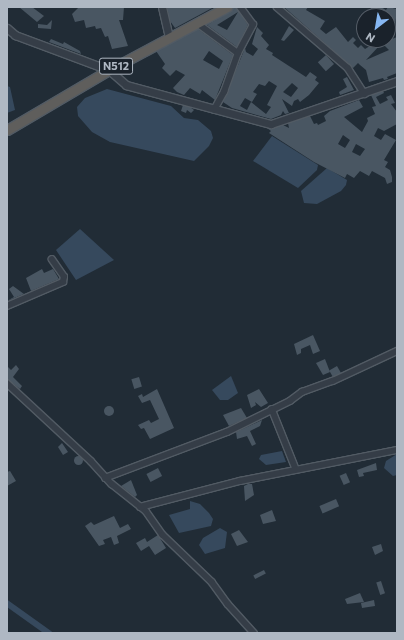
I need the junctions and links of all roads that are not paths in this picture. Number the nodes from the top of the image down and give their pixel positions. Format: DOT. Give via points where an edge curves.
graph roads {
  1 [pos="162,7"];
  2 [pos="227,7"];
  3 [pos="240,7"];
  4 [pos="277,7"];
  5 [pos="197,23"];
  6 [pos="7,28"];
  7 [pos="169,38"];
  8 [pos="238,53"];
  9 [pos="108,70"];
  10 [pos="397,81"];
  11 [pos="365,94"];
  12 [pos="214,110"];
  13 [pos="7,130"];
  14 [pos="52,260"];
  15 [pos="7,306"];
  16 [pos="397,351"];
  17 [pos="7,383"];
  18 [pos="272,409"];
  19 [pos="397,450"];
  20 [pos="296,469"];
  21 [pos="105,478"];
  22 [pos="140,507"];
  23 [pos="254,633"];
  1 -- 7 [label="street"];
  2 -- 5 [label="highway, N512"];
  3 -- 8 [label="street" via="253,26"];
  4 -- 11 [label="street" via="348,68"];
  5 -- 7 [label="highway, N512"];
  5 -- 8 [label="street"];
  6 -- 9 [label="street" via="15,35"];
  7 -- 9 [label="highway, N512"];
  8 -- 12 [label="street" via="224,92"];
  9 -- 12 [label="street" via="126,85"];
  9 -- 13 [label="highway, N512"];
  10 -- 11 [label="street"];
  11 -- 12 [label="street" via="271,124"];
  14 -- 15 [label="street" via="64,277 62,282"];
  16 -- 18 [label="street" via="334,381 302,392"];
  17 -- 21 [label="street" via="91,461"];
  18 -- 20 [label="street"];
  18 -- 21 [label="street" via="227,432"];
  19 -- 20 [label="street"];
  20 -- 22 [label="street"];
  21 -- 22 [label="street"];
  22 -- 23 [label="street" via="178,551 212,582"];
}
